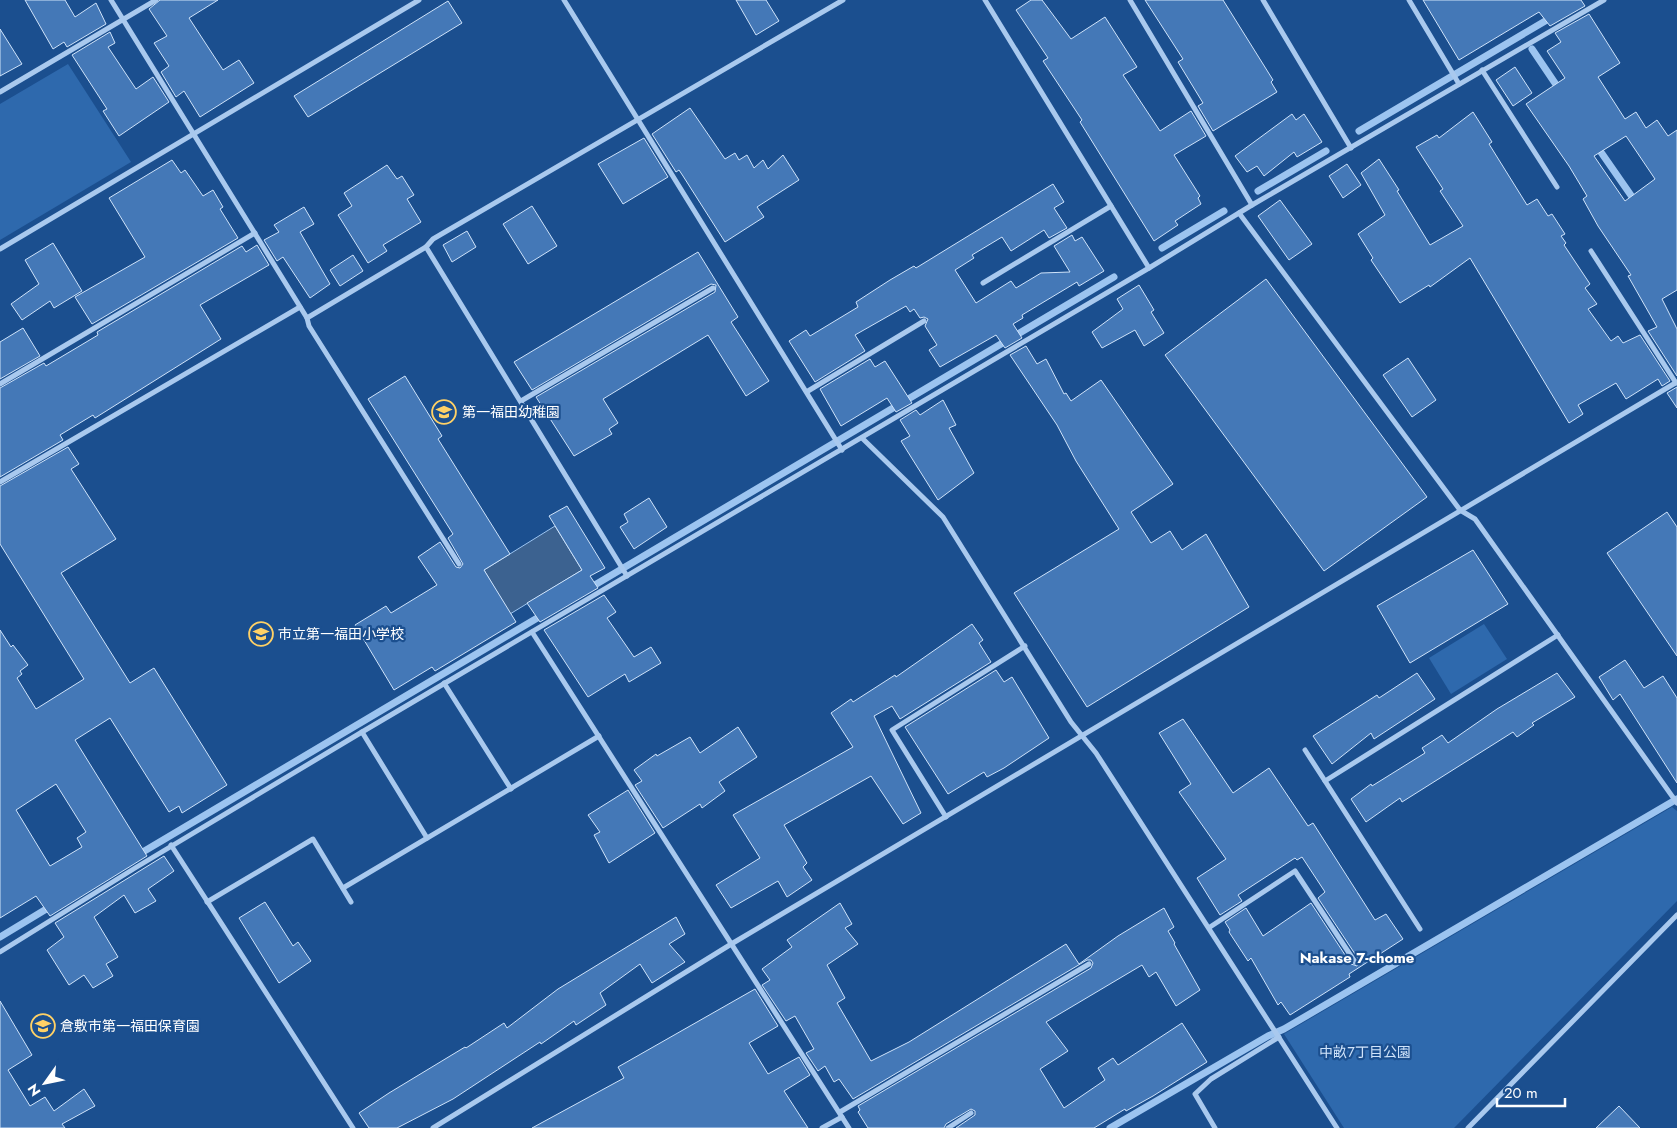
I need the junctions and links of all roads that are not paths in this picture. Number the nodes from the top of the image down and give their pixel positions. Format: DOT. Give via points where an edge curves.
graph roads {
  1 [pos="111,0"];
  2 [pos="156,0"];
  3 [pos="419,0"];
  4 [pos="564,0"];
  5 [pos="843,0"];
  6 [pos="985,0"];
  7 [pos="1130,0"];
  8 [pos="1263,0"];
  9 [pos="1409,0"];
  10 [pos="1604,0"];
  11 [pos="123,20"];
  12 [pos="1482,70"];
  13 [pos="1460,84"];
  14 [pos="0,92"];
  15 [pos="637,119"];
  16 [pos="194,134"];
  17 [pos="1351,148"];
  18 [pos="1557,187"];
  19 [pos="1252,205"];
  20 [pos="1111,206"];
  21 [pos="1239,213"];
  22 [pos="255,232"];
  23 [pos="426,247"];
  24 [pos="0,249"];
  25 [pos="1591,251"];
  26 [pos="1150,268"];
  27 [pos="983,283"];
  28 [pos="713,288"];
  29 [pos="300,307"];
  30 [pos="307,318"];
  31 [pos="924,321"];
  32 [pos="1676,382"];
  33 [pos="0,384"];
  34 [pos="808,391"];
  35 [pos="521,401"];
  36 [pos="862,438"];
  37 [pos="841,448"];
  38 [pos="0,482"];
  39 [pos="1460,510"];
  40 [pos="459,564"];
  41 [pos="626,574"];
  42 [pos="532,632"];
  43 [pos="1558,635"];
  44 [pos="1025,646"];
  45 [pos="444,683"];
  46 [pos="362,732"];
  47 [pos="599,736"];
  48 [pos="1082,737"];
  49 [pos="1305,750"];
  50 [pos="1325,781"];
  51 [pos="511,789"];
  52 [pos="1677,803"];
  53 [pos="946,817"];
  54 [pos="427,838"];
  55 [pos="171,845"];
  56 [pos="343,888"];
  57 [pos="207,902"];
  58 [pos="351,902"];
  59 [pos="1677,914"];
  60 [pos="1210,927"];
  61 [pos="1420,929"];
  62 [pos="732,943"];
  63 [pos="0,952"];
  64 [pos="1355,962"];
  65 [pos="1089,964"];
  66 [pos="1279,1036"];
  67 [pos="971,1113"];
  68 [pos="841,1115"];
  69 [pos="353,1128"];
  70 [pos="433,1128"];
  71 [pos="822,1128"];
  72 [pos="849,1128"];
  73 [pos="948,1128"];
  74 [pos="1215,1128"];
  75 [pos="1337,1128"];
  76 [pos="1468,1128"];
  1 -- 11 [label="street"];
  2 -- 11 [label="street"];
  3 -- 16 [label="street"];
  4 -- 15 [label="street"];
  5 -- 15 [label="street"];
  6 -- 20 [label="street"];
  7 -- 19 [label="street"];
  8 -- 17 [label="street"];
  9 -- 13 [label="street"];
  10 -- 12 [label="street"];
  11 -- 14 [label="street"];
  11 -- 16 [label="street"];
  12 -- 13 [label="street"];
  12 -- 18 [label="street"];
  13 -- 17 [label="street"];
  15 -- 23 [label="street" via="433,239"];
  15 -- 34 [label="street"];
  16 -- 22 [label="street"];
  16 -- 24 [label="street"];
  17 -- 19 [label="street"];
  19 -- 21 [label="street"];
  20 -- 26 [label="street"];
  20 -- 27 [label="street"];
  21 -- 26 [label="street"];
  21 -- 39 [label="street"];
  22 -- 29 [label="street"];
  22 -- 33 [label="street"];
  23 -- 30 [label="street"];
  23 -- 35 [label="street"];
  25 -- 32 [label="street"];
  26 -- 36 [label="street"];
  28 -- 35 [label="street"];
  29 -- 30 [label="street"];
  29 -- 38 [label="street"];
  30 -- 40 [label="street"];
  31 -- 34 [label="street"];
  32 -- 39 [label="street"];
  34 -- 37 [label="street"];
  35 -- 41 [label="street"];
  36 -- 37 [label="street"];
  36 -- 44 [label="street" via="942,516"];
  37 -- 41 [label="street"];
  39 -- 43 [label="street" via="1475,519"];
  39 -- 48 [label="street"];
  41 -- 42 [label="street"];
  42 -- 45 [label="street"];
  42 -- 47 [label="street"];
  43 -- 50 [label="street"];
  43 -- 52 [label="street"];
  44 -- 48 [label="street"];
  44 -- 53 [label="street" via="892,730"];
  45 -- 46 [label="street"];
  45 -- 51 [label="street"];
  46 -- 54 [label="street"];
  46 -- 55 [label="street"];
  47 -- 51 [label="street"];
  47 -- 62 [label="street"];
  48 -- 53 [label="street"];
  48 -- 60 [label="street" via="1096,753"];
  49 -- 50 [label="street"];
  50 -- 61 [label="street"];
  51 -- 54 [label="street"];
  53 -- 62 [label="street"];
  54 -- 56 [label="street"];
  55 -- 57 [label="street"];
  55 -- 63 [label="street"];
  56 -- 57 [label="street" via="313,839"];
  56 -- 58 [label="street"];
  57 -- 69 [label="street"];
  59 -- 76 [label="street"];
  60 -- 64 [label="street" via="1295,871"];
  60 -- 66 [label="street"];
  62 -- 68 [label="street"];
  62 -- 70 [label="street"];
  65 -- 68 [label="street"];
  66 -- 74 [label="street" via="1211,1079 1195,1094"];
  66 -- 75 [label="street"];
  67 -- 73 [label="street"];
  68 -- 71 [label="street"];
  68 -- 72 [label="street"];
}
